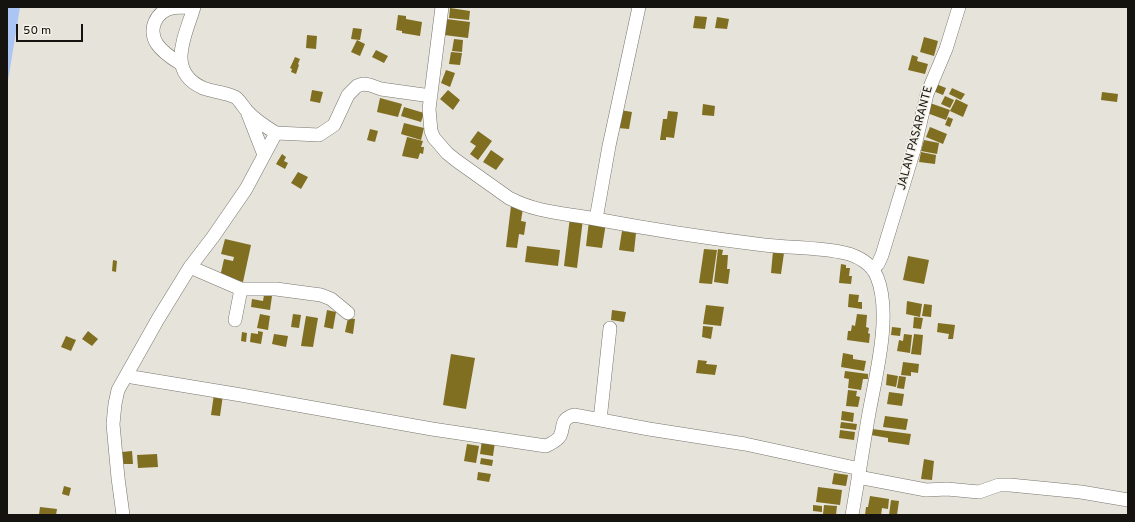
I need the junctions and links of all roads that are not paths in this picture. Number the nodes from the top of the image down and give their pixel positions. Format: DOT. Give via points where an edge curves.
graph roads {
  1 [pos="188,7"];
  2 [pos="194,7"];
  3 [pos="442,7"];
  4 [pos="639,7"];
  5 [pos="959,7"];
  6 [pos="181,64"];
  7 [pos="431,96"];
  8 [pos="247,111"];
  9 [pos="276,134"];
  10 [pos="264,155"];
  11 [pos="596,219"];
  12 [pos="190,267"];
  13 [pos="873,269"];
  14 [pos="241,289"];
  15 [pos="348,313"];
  16 [pos="235,320"];
  17 [pos="610,328"];
  18 [pos="126,376"];
  19 [pos="600,420"];
  20 [pos="859,473"];
  21 [pos="1128,500"];
  22 [pos="123,515"];
  23 [pos="852,515"];
  1 -- 6 [label="street" via="172,8 162,12 152,28 158,45"];
  2 -- 6 [label="street" via="182,46"];
  3 -- 7 [label="street"];
  4 -- 11 [label="street"];
  5 -- 13 [label="street, JALAN PASARANTE" via="946,49 927,94 914,150 882,255"];
  6 -- 8 [label="street" via="192,81 201,87 236,98"];
  7 -- 9 [label="street" via="370,85 357,86 348,95 334,125 318,135"];
  7 -- 11 [label="street" via="429,121 434,138 446,153 466,169 518,203 542,211"];
  8 -- 9 [label="street"];
  8 -- 10 [label="street"];
  9 -- 10 [label="street"];
  10 -- 12 [label="street" via="246,189"];
  11 -- 13 [label="street" via="729,240 845,253 858,258"];
  12 -- 14 [label="street"];
  12 -- 18 [label="street"];
  13 -- 20 [label="street" via="882,296 883,322"];
  14 -- 15 [label="street" via="276,289 321,295 331,299"];
  14 -- 16 [label="street"];
  17 -- 19 [label="street"];
  18 -- 19 [label="street" via="546,446 555,442 568,417 574,415"];
  18 -- 22 [label="street" via="118,390 113,424"];
  19 -- 20 [label="street" via="745,444"];
  20 -- 21 [label="street" via="926,490 979,492 999,485 1010,485 1081,492"];
  20 -- 23 [label="street"];
}
